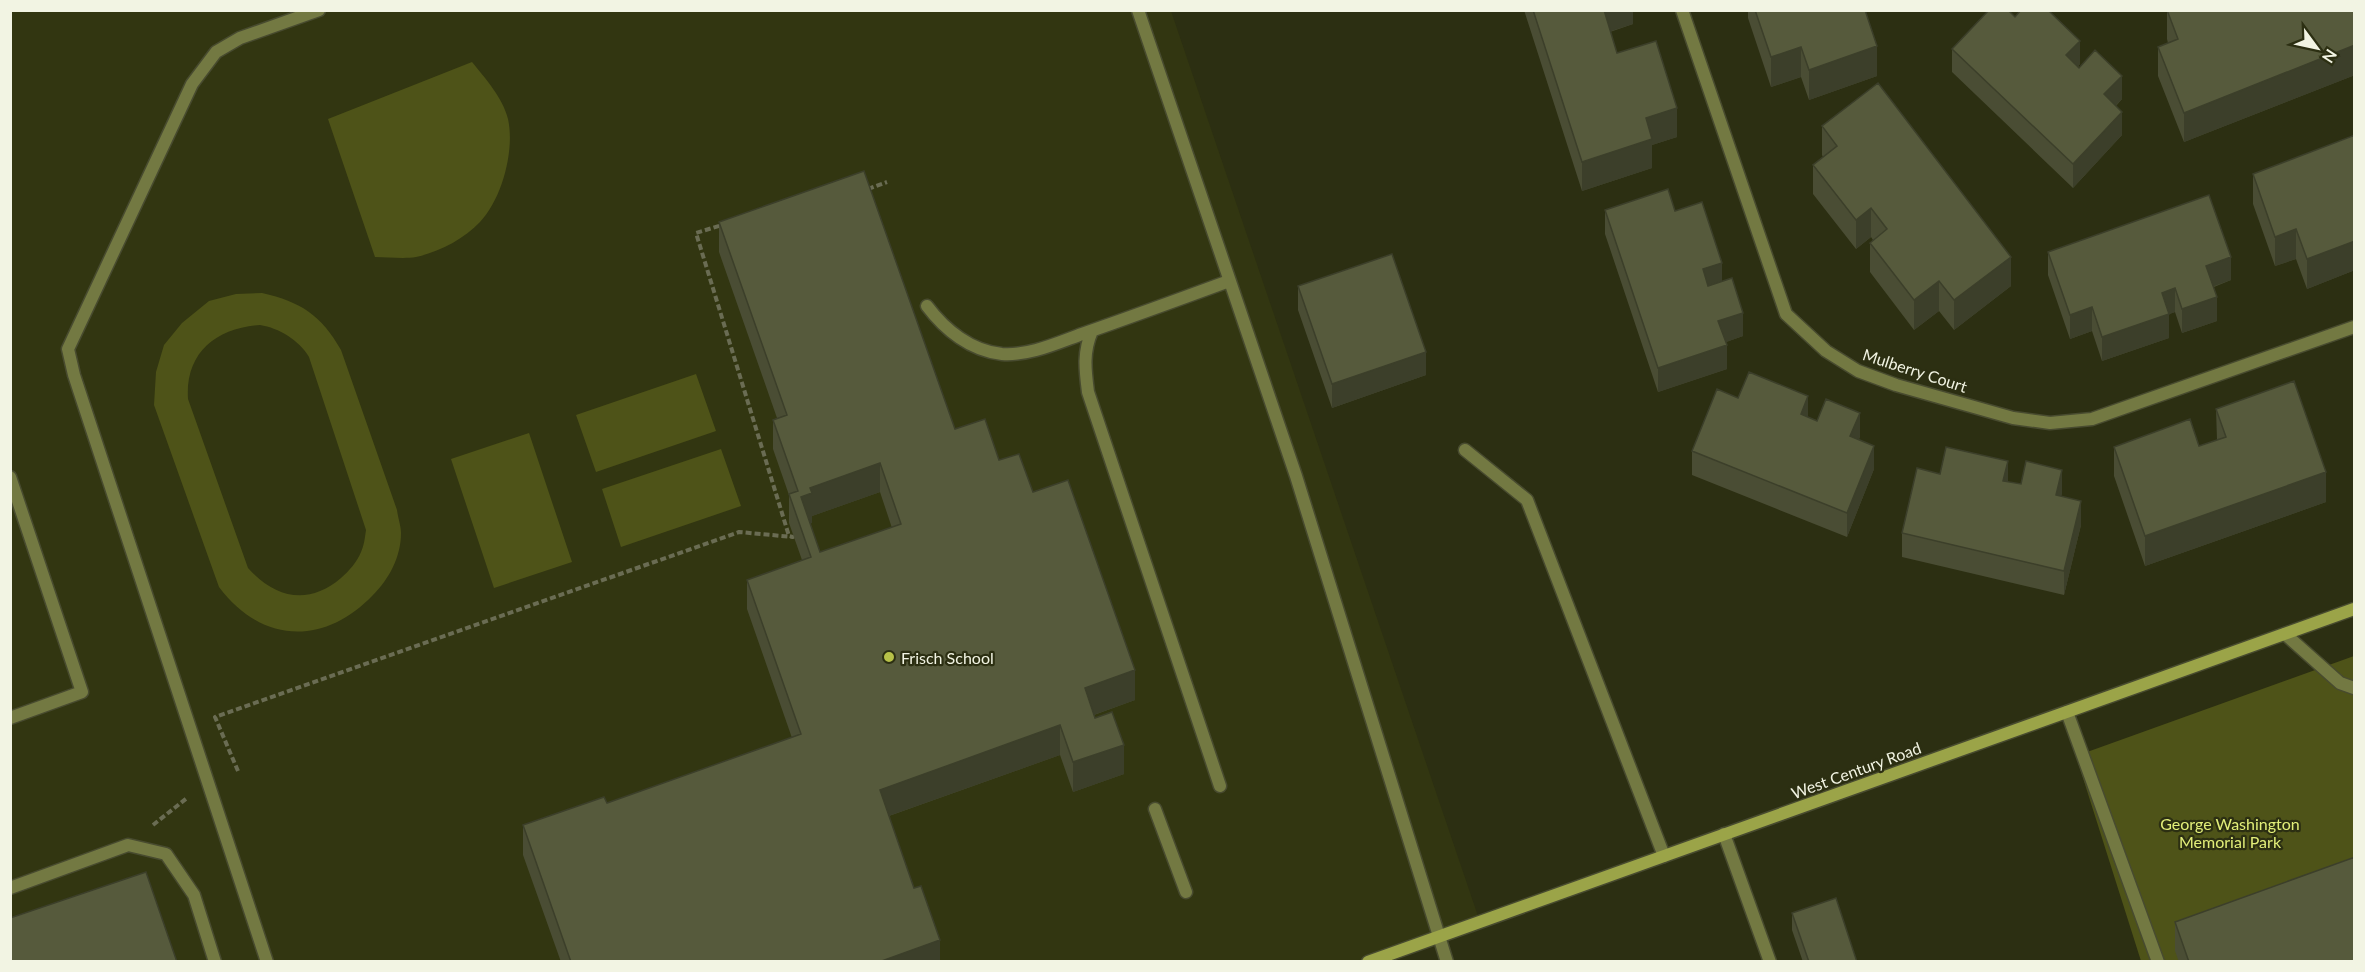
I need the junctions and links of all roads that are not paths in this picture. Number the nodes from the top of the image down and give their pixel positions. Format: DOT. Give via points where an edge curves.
graph roads {
  1 [pos="319,10"];
  2 [pos="1138,10"];
  3 [pos="1682,10"];
  4 [pos="1229,281"];
  5 [pos="927,306"];
  6 [pos="2355,327"];
  7 [pos="1092,331"];
  8 [pos="1465,450"];
  9 [pos="10,477"];
  10 [pos="2355,609"];
  11 [pos="2285,634"];
  12 [pos="2355,688"];
  13 [pos="2067,712"];
  14 [pos="10,718"];
  15 [pos="1220,786"];
  16 [pos="1155,809"];
  17 [pos="1724,834"];
  18 [pos="1664,856"];
  19 [pos="10,888"];
  20 [pos="1186,892"];
  21 [pos="1438,937"];
  22 [pos="215,962"];
  23 [pos="267,962"];
  24 [pos="1368,962"];
  25 [pos="1446,962"];
  26 [pos="1770,962"];
  27 [pos="2158,962"];
  1 -- 23 [label="street" via="240,38 216,52 192,84 68,350"];
  2 -- 4 [label="street"];
  3 -- 6 [label="street, Mulberry Court" via="1786,314 1826,351 1858,371 2013,418 2050,423 2092,419"];
  4 -- 7 [label="street"];
  4 -- 21 [label="street" via="1296,476"];
  5 -- 7 [label="street" via="939,323 957,336 976,347 1002,354 1029,351"];
  7 -- 15 [label="street" via="1084,364 1088,392"];
  8 -- 18 [label="street" via="1527,500"];
  9 -- 14 [label="street" via="82,692"];
  10 -- 11 [label="main road, West Century Road"];
  11 -- 12 [label="street" via="2340,683"];
  11 -- 13 [label="main road, West Century Road"];
  13 -- 17 [label="main road, West Century Road"];
  13 -- 27 [label="street"];
  16 -- 20 [label="street"];
  17 -- 18 [label="main road, West Century Road"];
  17 -- 26 [label="street"];
  18 -- 21 [label="main road, West Century Road"];
  19 -- 22 [label="street" via="128,845 165,854 194,895"];
  21 -- 24 [label="main road, West Century Road"];
  21 -- 25 [label="street"];
}
